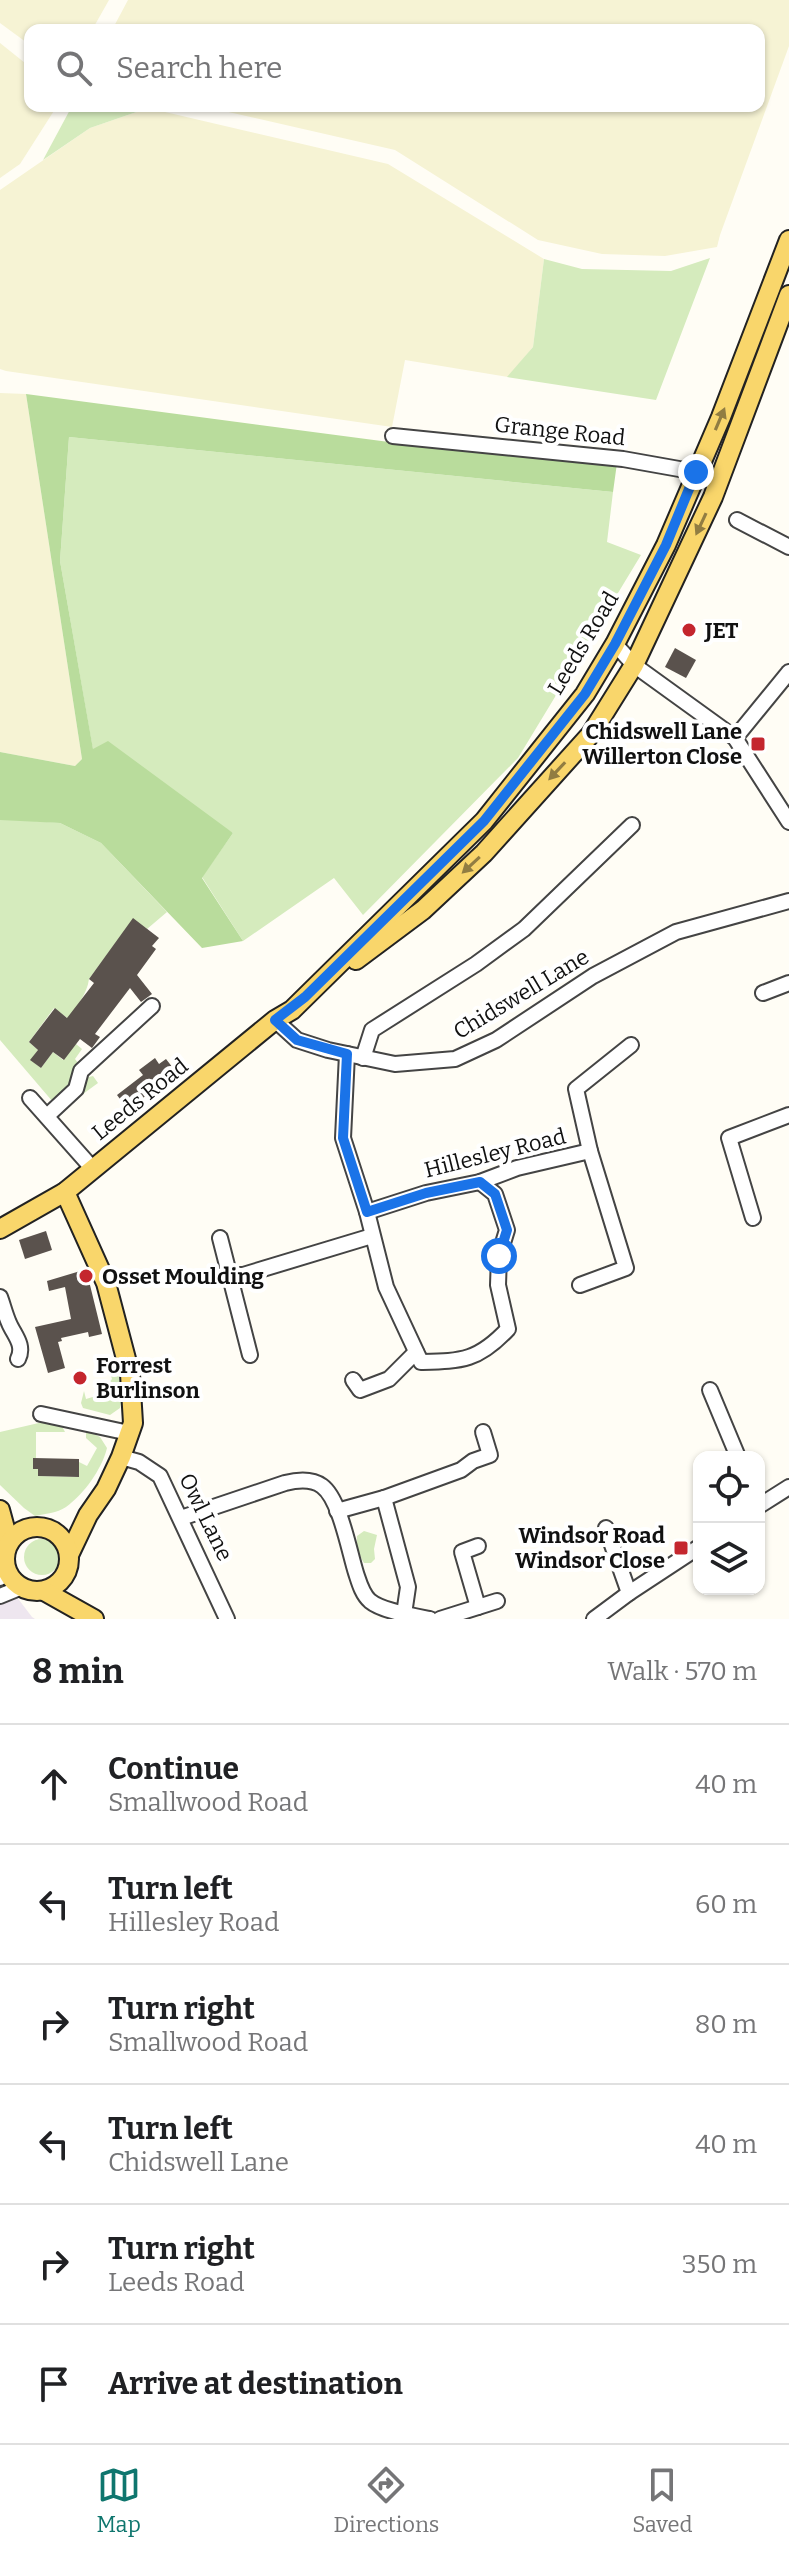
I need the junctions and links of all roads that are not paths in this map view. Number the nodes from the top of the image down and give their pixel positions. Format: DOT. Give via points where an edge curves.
graph roads {
  1 [pos="789,240"];
  2 [pos="789,295"];
  3 [pos="393,436"];
  4 [pos="696,472"];
  5 [pos="718,485"];
  6 [pos="737,520"];
  7 [pos="789,547"];
  8 [pos="615,644"];
  9 [pos="634,665"];
  10 [pos="789,672"];
  11 [pos="735,738"];
  12 [pos="789,822"];
  13 [pos="632,825"];
  14 [pos="789,901"];
  15 [pos="789,983"];
  16 [pos="763,993"];
  17 [pos="305,997"];
  18 [pos="152,1006"];
  19 [pos="275,1020"];
  20 [pos="631,1045"];
  21 [pos="347,1054"];
  22 [pos="363,1058"];
  23 [pos="30,1098"];
  24 [pos="789,1115"];
  25 [pos="47,1116"];
  26 [pos="590,1151"];
  27 [pos="93,1169"];
  28 [pos="480,1182"];
  29 [pos="65,1192"];
  30 [pos="367,1212"];
  31 [pos="753,1218"];
  32 [pos="81,1225"];
  33 [pos="0,1229"];
  34 [pos="372,1236"];
  35 [pos="220,1238"];
  36 [pos="229,1275"];
  37 [pos="580,1285"];
  38 [pos="0,1297"];
  39 [pos="416,1352"];
  40 [pos="250,1355"];
  41 [pos="18,1359"];
  42 [pos="353,1380"];
  43 [pos="710,1390"];
  44 [pos="41,1414"];
  45 [pos="483,1432"];
  46 [pos="129,1433"];
  47 [pos="735,1451"];
  48 [pos="121,1457"];
  49 [pos="789,1487"];
  50 [pos="384,1498"];
  51 [pos="765,1502"];
  52 [pos="0,1508"];
  53 [pos="337,1511"];
  54 [pos="88,1515"];
  55 [pos="181,1518"];
  56 [pos="606,1528"];
  57 [pos="24,1529"];
  58 [pos="49,1529"];
  59 [pos="9,1543"];
  60 [pos="478,1546"];
  61 [pos="693,1551"];
  62 [pos="69,1555"];
  63 [pos="3,1572"];
  64 [pos="64,1577"];
  65 [pos="22,1587"];
  66 [pos="44,1591"];
  67 [pos="629,1593"];
  68 [pos="0,1596"];
  69 [pos="497,1601"];
  70 [pos="478,1607"];
  71 [pos="404,1614"];
  72 [pos="93,1618"];
  73 [pos="227,1619"];
  74 [pos="430,1619"];
  75 [pos="440,1619"];
  76 [pos="594,1619"];
  4 -- 1 [label="main road, Leeds Road, one-way"];
  2 -- 5 [label="main road, Leeds Road"];
  3 -- 4 [label="street, Grange Road" via="623,459"];
  4 -- 5 [label="street, Grange Road"];
  4 -- 8 [label="main road, Leeds Road"];
  5 -- 9 [label="main road, Leeds Road, one-way"];
  6 -- 7 [label="street"];
  8 -- 9 [label="street"];
  8 -- 17 [label="main road, Leeds Road" via="585,694 484,821"];
  9 -- 11 [label="street"];
  9 -- 17 [label="main road, Leeds Road, one-way" via="591,734 484,853 423,910"];
  10 -- 11 [label="street"];
  11 -- 12 [label="street"];
  13 -- 22 [label="street" via="524,929 372,1030"];
  14 -- 22 [label="street, Chidswell Lane" via="676,932 455,1059 395,1064"];
  15 -- 16 [label="street"];
  17 -- 19 [label="main road, Leeds Road"];
  18 -- 25 [label="street" via="81,1071 76,1089"];
  19 -- 21 [label="street, Chidswell Lane" via="297,1040"];
  19 -- 27 [label="main road, Leeds Road"];
  20 -- 26 [label="street" via="576,1089"];
  21 -- 22 [label="street, Chidswell Lane"];
  21 -- 30 [label="street" via="343,1138"];
  23 -- 25 [label="street"];
  24 -- 31 [label="street" via="729,1138"];
  25 -- 27 [label="street"];
  26 -- 28 [label="street, Hillesley Road"];
  26 -- 37 [label="street" via="626,1268"];
  27 -- 29 [label="main road, Leeds Road"];
  27 -- 32 [label="main road" via="83,1193"];
  28 -- 30 [label="street, Hillesley Road"];
  28 -- 39 [label="street" via="495,1194 507,1230 498,1285 508,1329 492,1346 463,1361 421,1362"];
  29 -- 32 [label="main road"];
  29 -- 33 [label="main road, Leeds Road"];
  30 -- 34 [label="street"];
  32 -- 46 [label="main road" via="106,1283 130,1374"];
  34 -- 36 [label="street"];
  34 -- 39 [label="street" via="386,1287"];
  35 -- 36 [label="street"];
  36 -- 40 [label="street"];
  38 -- 41 [label="street" via="22,1352"];
  39 -- 42 [label="street" via="389,1379 360,1390"];
  43 -- 47 [label="street"];
  44 -- 46 [label="street"];
  45 -- 50 [label="street" via="490,1455"];
  46 -- 48 [label="main road"];
  48 -- 54 [label="main road"];
  48 -- 55 [label="street, Owl Lane" via="160,1476"];
  49 -- 51 [label="street"];
  50 -- 53 [label="street"];
  50 -- 71 [label="street" via="408,1587"];
  52 -- 57 [label="main road"];
  52 -- 59 [label="main road"];
  53 -- 55 [label="street" via="321,1486 298,1480"];
  53 -- 71 [label="street" via="360,1587 370,1601"];
  54 -- 58 [label="main road"];
  54 -- 62 [label="main road"];
  55 -- 73 [label="street, Owl Lane"];
  56 -- 67 [label="street"];
  57 -- 58 [label="main road"];
  57 -- 59 [label="main road"];
  58 -- 62 [label="main road"];
  59 -- 63 [label="main road"];
  60 -- 70 [label="street" via="462,1552"];
  61 -- 67 [label="street"];
  62 -- 64 [label="main road"];
  63 -- 65 [label="main road"];
  64 -- 66 [label="main road"];
  64 -- 72 [label="main road"];
  65 -- 66 [label="main road"];
  65 -- 68 [label="street"];
  66 -- 72 [label="main road"];
  67 -- 76 [label="street"];
  69 -- 70 [label="street"];
  70 -- 75 [label="street"];
  71 -- 74 [label="street"];
}
